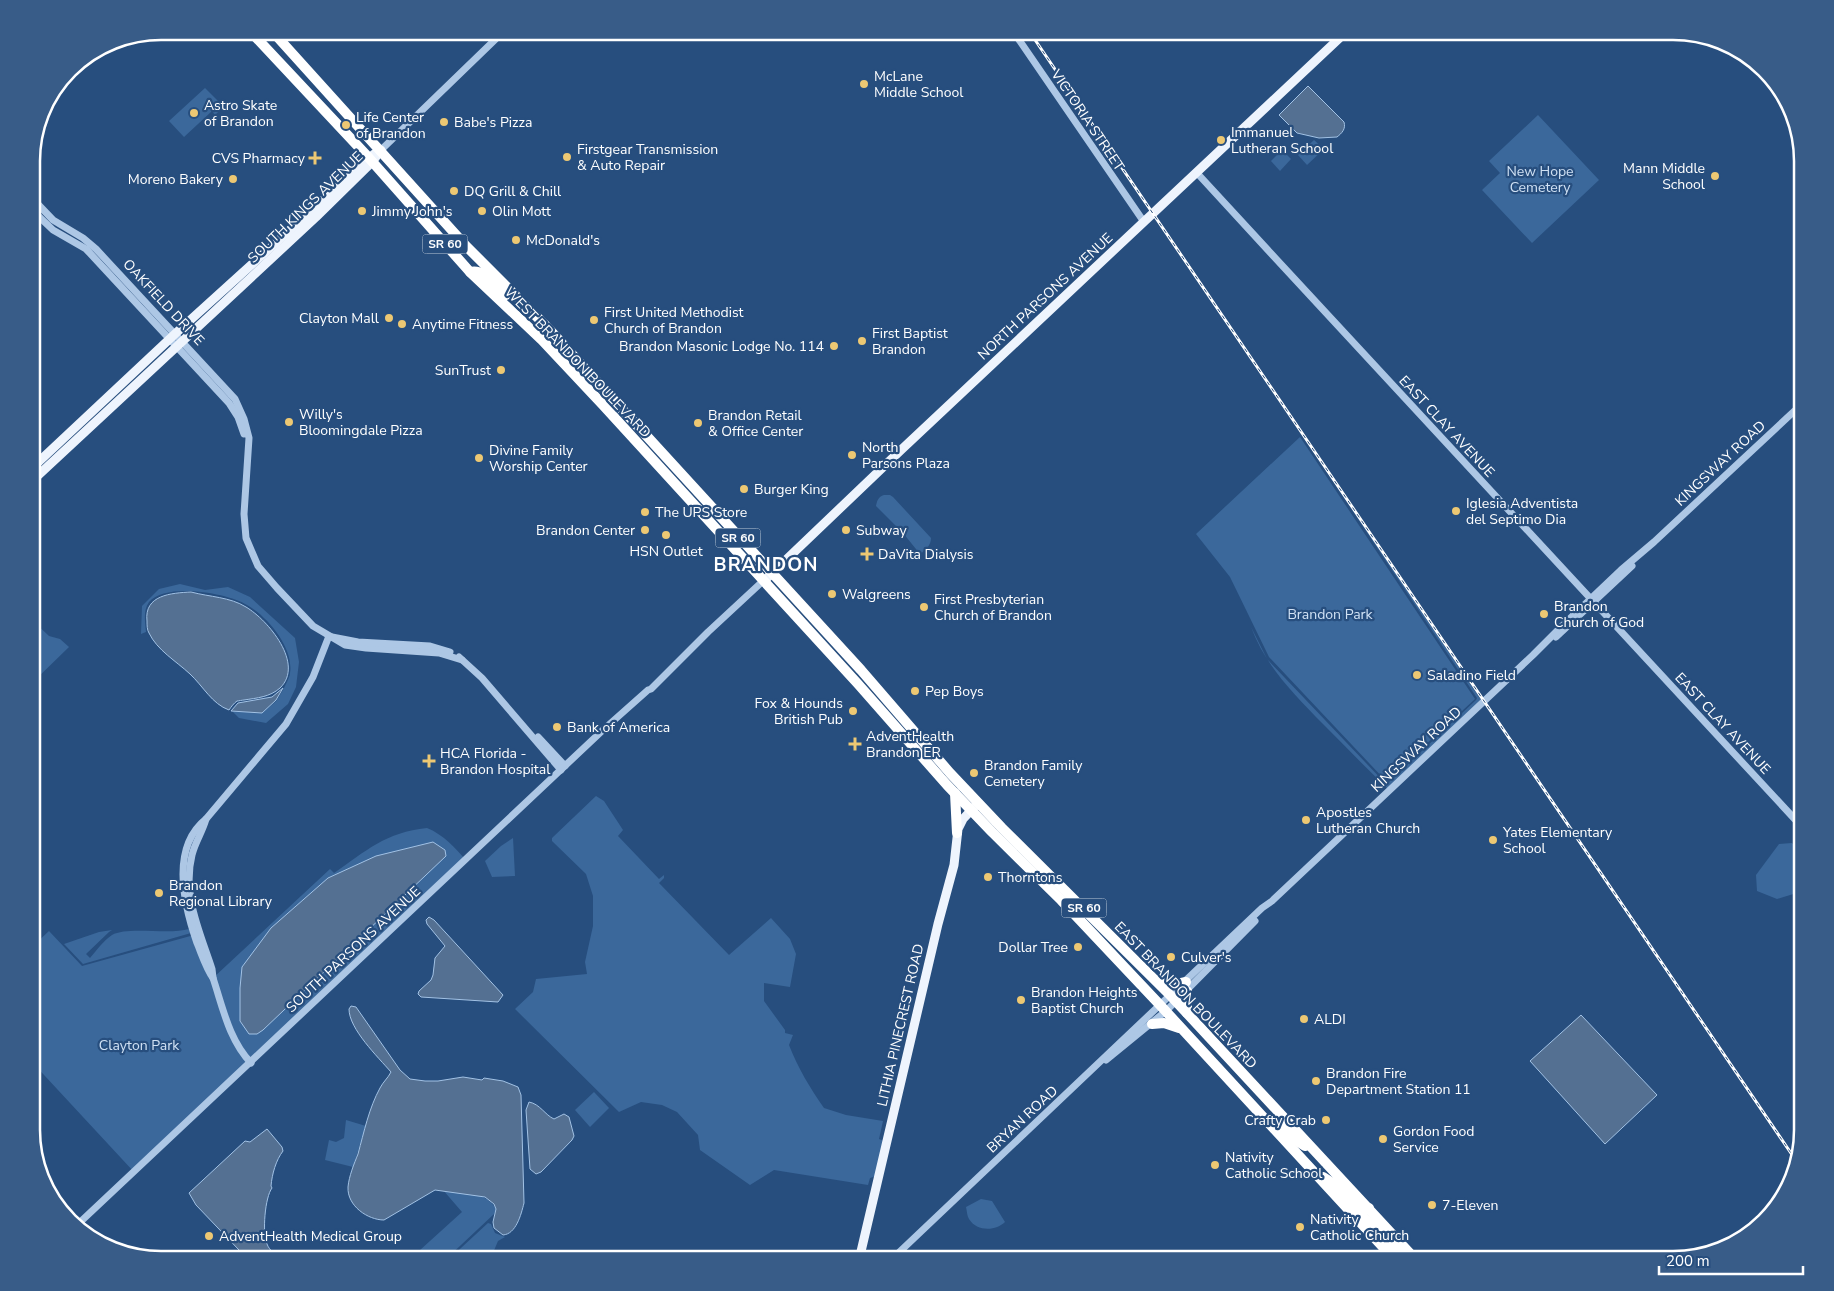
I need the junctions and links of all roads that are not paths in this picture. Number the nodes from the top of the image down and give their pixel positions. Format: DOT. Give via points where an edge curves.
graph roads {
  1 [pos="258,40"];
  2 [pos="280,40"];
  3 [pos="495,40"];
  4 [pos="1018,40"];
  5 [pos="1337,40"];
  6 [pos="381,150"];
  7 [pos="371,160"];
  8 [pos="1197,173"];
  9 [pos="40,206"];
  10 [pos="40,218"];
  11 [pos="1144,222"];
  12 [pos="470,272"];
  13 [pos="514,294"];
  14 [pos="173,336"];
  15 [pos="179,344"];
  16 [pos="144,363"];
  17 [pos="1794,411"];
  18 [pos="105,412"];
  19 [pos="638,435"];
  20 [pos="40,460"];
  21 [pos="40,473"];
  22 [pos="772,574"];
  23 [pos="763,581"];
  24 [pos="1593,600"];
  25 [pos="330,636"];
  26 [pos="563,768"];
  27 [pos="955,793"];
  28 [pos="974,806"];
  29 [pos="1794,818"];
  30 [pos="957,834"];
  31 [pos="1154,979"];
  32 [pos="1186,987"];
  33 [pos="1173,999"];
  34 [pos="1163,1008"];
  35 [pos="1187,1013"];
  36 [pos="1152,1024"];
  37 [pos="1184,1031"];
  38 [pos="251,1063"];
  39 [pos="1094,1069"];
  40 [pos="1264,1107"];
  41 [pos="1313,1149"];
  42 [pos="1315,1174"];
  43 [pos="1369,1208"];
  44 [pos="1357,1220"];
  45 [pos="81,1221"];
  46 [pos="861,1251"];
  47 [pos="902,1251"];
  48 [pos="1386,1251"];
  49 [pos="1397,1251"];
  50 [pos="1408,1251"];
  1 -- 7 [label="highway, WEST BRANDON BOULEVARD / SR 60"];
  2 -- 6 [label="highway, WEST BRANDON BOULEVARD / SR 60"];
  3 -- 6 [label="street"];
  4 -- 11 [label="street, VICTORIA STREET"];
  5 -- 8 [label="main road, NORTH PARSONS AVENUE"];
  6 -- 7 [label="main road, SOUTH KINGS AVENUE"];
  6 -- 13 [label="highway, WEST BRANDON BOULEVARD / SR 60" via="467,247"];
  7 -- 12 [label="highway, WEST BRANDON BOULEVARD / SR 60"];
  7 -- 14 [label="main road, SOUTH KINGS AVENUE"];
  7 -- 15 [label="main road, SOUTH KINGS AVENUE"];
  8 -- 11 [label="main road, NORTH PARSONS AVENUE"];
  8 -- 24 [label="street, EAST CLAY AVENUE"];
  9 -- 14 [label="street, OAKFIELD DRIVE" via="53,220 92,245"];
  10 -- 14 [label="street, OAKFIELD DRIVE" via="86,250"];
  11 -- 22 [label="main road, NORTH PARSONS AVENUE"];
  12 -- 13 [label="highway" via="479,271 507,296"];
  12 -- 19 [label="highway, WEST BRANDON BOULEVARD / SR 60" via="532,330 608,411"];
  13 -- 19 [label="highway, WEST BRANDON BOULEVARD / SR 60" via="546,326"];
  14 -- 15 [label="street, OAKFIELD DRIVE"];
  14 -- 16 [label="main road, SOUTH KINGS AVENUE"];
  15 -- 18 [label="main road, SOUTH KINGS AVENUE"];
  15 -- 25 [label="street, OAKFIELD DRIVE" via="235,399 246,424 244,527 258,566 307,620"];
  16 -- 18 [label="main road" via="108,402"];
  16 -- 20 [label="main road, SOUTH KINGS AVENUE"];
  17 -- 24 [label="street, KINGSWAY ROAD"];
  18 -- 21 [label="main road, SOUTH KINGS AVENUE"];
  19 -- 22 [label="highway, SR 60" via="637,438 657,455 663,455"];
  19 -- 23 [label="highway, WEST BRANDON BOULEVARD / SR 60"];
  22 -- 23 [label="main road, NORTH PARSONS AVENUE"];
  22 -- 28 [label="highway, EAST BRANDON BOULEVARD / SR 60" via="861,670"];
  23 -- 26 [label="street, SOUTH PARSONS AVENUE"];
  23 -- 27 [label="highway, EAST BRANDON BOULEVARD / SR 60"];
  24 -- 29 [label="street, EAST CLAY AVENUE"];
  24 -- 32 [label="street, KINGSWAY ROAD" via="1565,630 1534,655 1262,908"];
  25 -- 26 [label="street, OAKFIELD DRIVE" via="338,643 352,647 390,647 439,653 462,660 503,698"];
  25 -- 38 [label="street" via="308,688 286,724 197,827 184,868 183,887 189,918 236,1044"];
  26 -- 38 [label="street, SOUTH PARSONS AVENUE"];
  27 -- 28 [label="highway, EAST BRANDON BOULEVARD / SR 60"];
  27 -- 30 [label="highway"];
  28 -- 30 [label="main road, LITHIA PINECREST ROAD"];
  28 -- 31 [label="highway, EAST BRANDON BOULEVARD / SR 60"];
  28 -- 34 [label="highway, EAST BRANDON BOULEVARD / SR 60"];
  30 -- 46 [label="main road, LITHIA PINECREST ROAD" via="954,865"];
  31 -- 32 [label="highway"];
  31 -- 33 [label="highway, EAST BRANDON BOULEVARD / SR 60"];
  32 -- 33 [label="street, KINGSWAY ROAD"];
  32 -- 35 [label="highway"];
  33 -- 34 [label="street, KINGSWAY ROAD"];
  33 -- 35 [label="highway, EAST BRANDON BOULEVARD / SR 60"];
  34 -- 36 [label="street"];
  34 -- 37 [label="highway, EAST BRANDON BOULEVARD / SR 60"];
  34 -- 39 [label="street, BRYAN ROAD" via="1127,1035"];
  35 -- 41 [label="highway, EAST BRANDON BOULEVARD / SR 60"];
  36 -- 37 [label="highway" via="1167,1023"];
  36 -- 39 [label="street"];
  37 -- 42 [label="highway, EAST BRANDON BOULEVARD / SR 60"];
  38 -- 45 [label="street, SOUTH PARSONS AVENUE"];
  39 -- 47 [label="street, BRYAN ROAD"];
  40 -- 41 [label="highway" via="1294,1139"];
  41 -- 43 [label="highway, EAST BRANDON BOULEVARD / SR 60"];
  42 -- 43 [label="highway" via="1337,1186 1361,1211"];
  42 -- 44 [label="highway, EAST BRANDON BOULEVARD / SR 60"];
  43 -- 50 [label="highway, EAST BRANDON BOULEVARD / SR 60"];
  44 -- 48 [label="highway, EAST BRANDON BOULEVARD / SR 60"];
  44 -- 49 [label="highway" via="1369,1222"];
}
